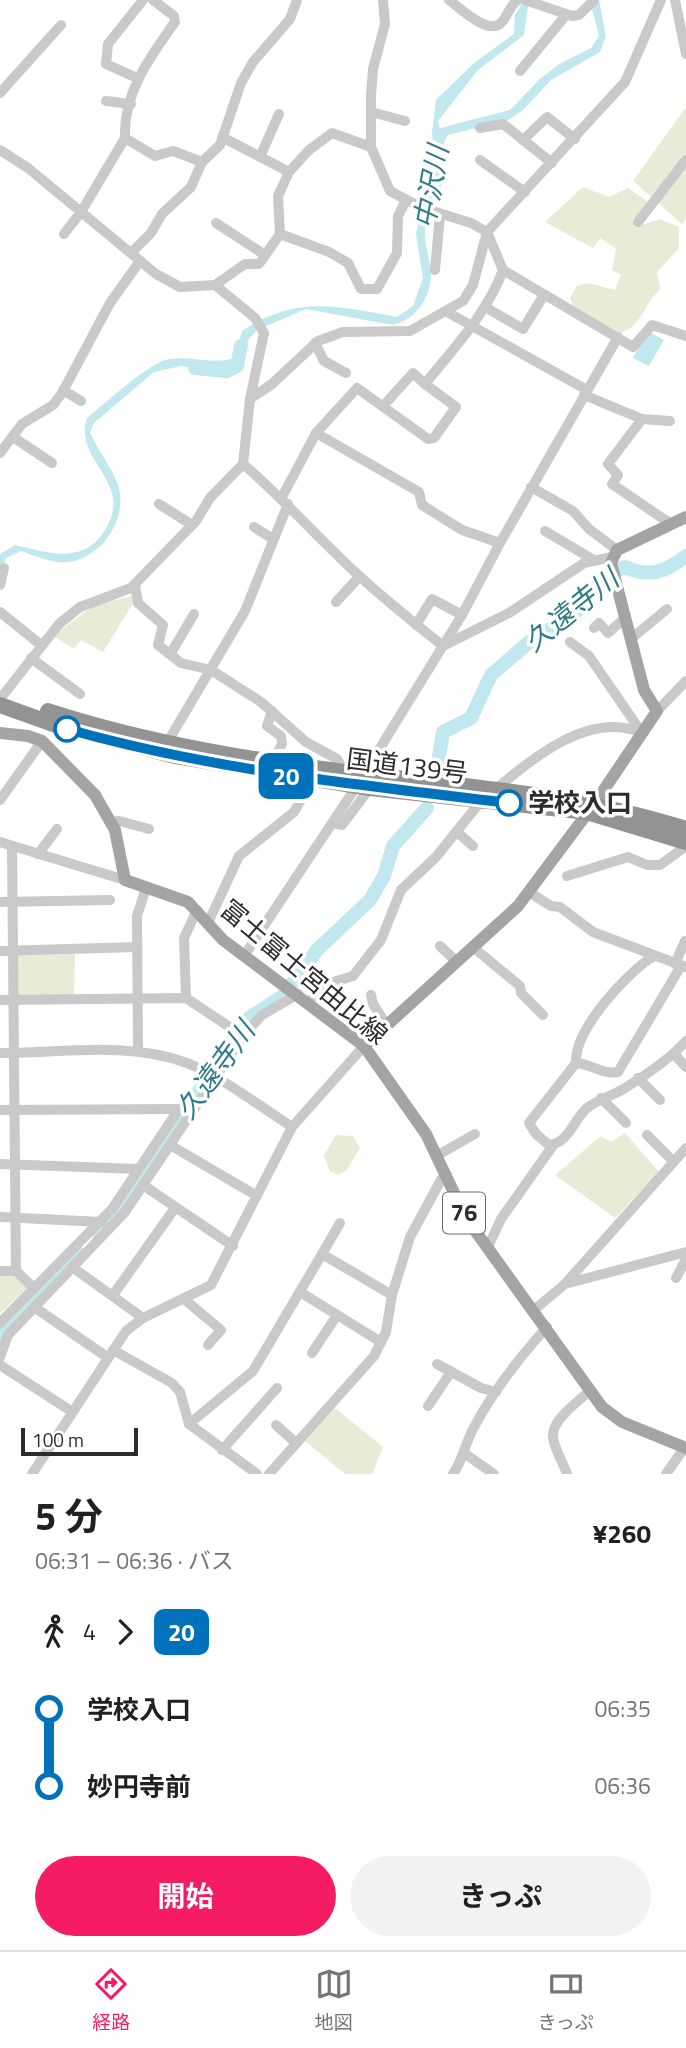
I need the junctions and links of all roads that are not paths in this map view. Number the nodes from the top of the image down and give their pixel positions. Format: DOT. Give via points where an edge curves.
graph roads {
  1 [pos="143,0"];
  2 [pos="153,0"];
  3 [pos="297,0"];
  4 [pos="383,0"];
  5 [pos="449,0"];
  6 [pos="519,0"];
  7 [pos="661,0"];
  8 [pos="675,0"];
  9 [pos="529,1"];
  10 [pos="592,3"];
  11 [pos="566,15"];
  12 [pos="61,24"];
  13 [pos="686,54"];
  14 [pos="520,71"];
  15 [pos="615,72"];
  16 [pos="137,78"];
  17 [pos="626,79"];
  18 [pos="0,93"];
  19 [pos="106,101"];
  20 [pos="131,104"];
  21 [pos="371,112"];
  22 [pos="279,114"];
  23 [pos="405,121"];
  24 [pos="480,128"];
  25 [pos="222,137"];
  26 [pos="125,138"];
  27 [pos="575,139"];
  28 [pos="523,140"];
  29 [pos="371,148"];
  30 [pos="0,150"];
  31 [pos="260,157"];
  32 [pos="480,160"];
  33 [pos="686,160"];
  34 [pos="202,162"];
  35 [pos="552,163"];
  36 [pos="289,172"];
  37 [pos="525,192"];
  38 [pos="406,200"];
  39 [pos="81,212"];
  40 [pos="437,214"];
  41 [pos="638,222"];
  42 [pos="216,223"];
  43 [pos="487,232"];
  44 [pos="64,234"];
  45 [pos="280,234"];
  46 [pos="265,255"];
  47 [pos="135,257"];
  48 [pos="435,270"];
  49 [pos="503,270"];
  50 [pos="215,285"];
  51 [pos="544,295"];
  52 [pos="485,307"];
  53 [pos="447,312"];
  54 [pos="470,326"];
  55 [pos="686,336"];
  56 [pos="618,337"];
  57 [pos="315,343"];
  58 [pos="346,373"];
  59 [pos="425,384"];
  60 [pos="63,390"];
  61 [pos="585,393"];
  62 [pos="250,399"];
  63 [pos="81,401"];
  64 [pos="384,405"];
  65 [pos="642,419"];
  66 [pos="670,421"];
  67 [pos="316,433"];
  68 [pos="13,437"];
  69 [pos="0,453"];
  70 [pos="52,463"];
  71 [pos="243,464"];
  72 [pos="531,487"];
  73 [pos="285,500"];
  74 [pos="159,504"];
  75 [pos="686,517"];
  76 [pos="671,524"];
  77 [pos="192,525"];
  78 [pos="254,527"];
  79 [pos="545,531"];
  80 [pos="272,539"];
  81 [pos="500,543"];
  82 [pos="613,556"];
  83 [pos="592,559"];
  84 [pos="4,568"];
  85 [pos="359,577"];
  86 [pos="0,585"];
  87 [pos="135,585"];
  88 [pos="336,602"];
  89 [pos="667,609"];
  90 [pos="0,612"];
  91 [pos="194,614"];
  92 [pos="462,615"];
  93 [pos="626,617"];
  94 [pos="416,625"];
  95 [pos="594,628"];
  96 [pos="632,638"];
  97 [pos="570,642"];
  98 [pos="41,645"];
  99 [pos="443,646"];
  100 [pos="171,653"];
  101 [pos="32,658"];
  102 [pos="211,670"];
  103 [pos="686,681"];
  104 [pos="80,694"];
  105 [pos="1,698"];
  106 [pos="272,710"];
  107 [pos="657,711"];
  108 [pos="0,733"];
  109 [pos="642,733"];
  110 [pos="42,741"];
  111 [pos="167,743"];
  112 [pos="277,754"];
  113 [pos="344,771"];
  114 [pos="369,776"];
  115 [pos="313,779"];
  116 [pos="352,793"];
  117 [pos="493,795"];
  118 [pos="0,800"];
  119 [pos="591,808"];
  120 [pos="112,822"];
  121 [pos="333,823"];
  122 [pos="57,829"];
  123 [pos="149,829"];
  124 [pos="686,829"];
  125 [pos="457,832"];
  126 [pos="0,842"];
  127 [pos="686,844"];
  128 [pos="12,846"];
  129 [pos="474,846"];
  130 [pos="38,854"];
  131 [pos="567,876"];
  132 [pos="125,880"];
  133 [pos="146,888"];
  134 [pos="529,892"];
  135 [pos="110,900"];
  136 [pos="13,901"];
  137 [pos="0,902"];
  138 [pos="197,910"];
  139 [pos="208,923"];
  140 [pos="685,941"];
  141 [pos="440,946"];
  142 [pos="136,947"];
  143 [pos="474,948"];
  144 [pos="12,950"];
  145 [pos="0,951"];
  146 [pos="244,956"];
  147 [pos="654,956"];
  148 [pos="457,962"];
  149 [pos="681,966"];
  150 [pos="296,993"];
  151 [pos="371,995"];
  152 [pos="186,998"];
  153 [pos="137,999"];
  154 [pos="0,1000"];
  155 [pos="13,1000"];
  156 [pos="543,1015"];
  157 [pos="386,1024"];
  158 [pos="240,1034"];
  159 [pos="686,1041"];
  160 [pos="364,1046"];
  161 [pos="138,1051"];
  162 [pos="0,1053"];
  163 [pos="14,1053"];
  164 [pos="674,1054"];
  165 [pos="576,1062"];
  166 [pos="686,1066"];
  167 [pos="212,1075"];
  168 [pos="638,1078"];
  169 [pos="601,1098"];
  170 [pos="660,1100"];
  171 [pos="0,1110"];
  172 [pos="16,1110"];
  173 [pos="186,1110"];
  174 [pos="626,1123"];
  175 [pos="292,1127"];
  176 [pos="475,1134"];
  177 [pos="647,1135"];
  178 [pos="554,1144"];
  179 [pos="170,1145"];
  180 [pos="686,1148"];
  181 [pos="438,1155"];
  182 [pos="673,1161"];
  183 [pos="0,1164"];
  184 [pos="15,1164"];
  185 [pos="138,1169"];
  186 [pos="447,1175"];
  187 [pos="143,1185"];
  188 [pos="257,1196"];
  189 [pos="175,1208"];
  190 [pos="0,1217"];
  191 [pos="16,1217"];
  192 [pos="341,1223"];
  193 [pos="105,1224"];
  194 [pos="233,1246"];
  195 [pos="488,1247"];
  196 [pos="686,1252"];
  197 [pos="322,1254"];
  198 [pos="686,1259"];
  199 [pos="72,1268"];
  200 [pos="0,1271"];
  201 [pos="16,1271"];
  202 [pos="676,1278"];
  203 [pos="565,1284"];
  204 [pos="33,1287"];
  205 [pos="300,1292"];
  206 [pos="113,1295"];
  207 [pos="392,1295"];
  208 [pos="184,1299"];
  209 [pos="34,1307"];
  210 [pos="534,1310"];
  211 [pos="337,1315"];
  212 [pos="143,1318"];
  213 [pos="0,1322"];
  214 [pos="547,1327"];
  215 [pos="381,1342"];
  216 [pos="208,1345"];
  217 [pos="312,1353"];
  218 [pos="110,1354"];
  219 [pos="0,1357"];
  220 [pos="437,1364"];
  221 [pos="0,1365"];
  222 [pos="451,1372"];
  223 [pos="276,1388"];
  224 [pos="591,1390"];
  225 [pos="496,1392"];
  226 [pos="428,1406"];
  227 [pos="71,1411"];
  228 [pos="189,1424"];
  229 [pos="276,1425"];
  230 [pos="296,1443"];
  231 [pos="686,1448"];
  232 [pos="222,1450"];
  233 [pos="464,1454"];
  234 [pos="251,1472"];
  235 [pos="32,1474"];
  236 [pos="269,1474"];
  237 [pos="453,1474"];
  238 [pos="494,1474"];
  239 [pos="566,1474"];
  240 [pos="666,1474"];
  1 -- 16 [label="street" via="108,44 106,64"];
  2 -- 16 [label="street" via="174,16 175,22"];
  3 -- 25 [label="street" via="290,19 241,83"];
  4 -- 21 [label="street" via="385,24 373,69"];
  5 -- 6 [label="street" via="494,27"];
  7 -- 17 [label="street"];
  8 -- 13 [label="street"];
  9 -- 11 [label="street"];
  10 -- 11 [label="street" via="579,15"];
  11 -- 14 [label="street"];
  12 -- 18 [label="street"];
  15 -- 17 [label="street"];
  16 -- 20 [label="street"];
  17 -- 27 [label="street"];
  19 -- 20 [label="street"];
  20 -- 26 [label="street"];
  21 -- 23 [label="street"];
  21 -- 29 [label="street"];
  22 -- 31 [label="street"];
  24 -- 28 [label="street" via="503,124"];
  25 -- 31 [label="street"];
  25 -- 34 [label="street"];
  26 -- 34 [label="street" via="155,156 173,151"];
  26 -- 39 [label="street"];
  27 -- 28 [label="street" via="547,117"];
  27 -- 35 [label="street"];
  28 -- 35 [label="street"];
  29 -- 36 [label="street" via="332,133"];
  29 -- 38 [label="street" via="390,191"];
  30 -- 39 [label="street"];
  31 -- 36 [label="street"];
  32 -- 37 [label="street"];
  33 -- 41 [label="street"];
  34 -- 47 [label="street" via="191,187 162,214"];
  35 -- 37 [label="street"];
  36 -- 45 [label="street" via="278,196"];
  37 -- 43 [label="street"];
  38 -- 40 [label="street"];
  38 -- 45 [label="street" via="398,216 397,253 377,289 361,289 352,267 329,252"];
  39 -- 44 [label="street"];
  39 -- 47 [label="street"];
  40 -- 43 [label="street"];
  40 -- 48 [label="street"];
  42 -- 46 [label="street"];
  43 -- 49 [label="street"];
  43 -- 53 [label="street" via="473,285 463,301"];
  45 -- 46 [label="street"];
  46 -- 50 [label="street" via="259,264 246,264"];
  47 -- 50 [label="street" via="180,287"];
  47 -- 60 [label="street"];
  49 -- 51 [label="street"];
  49 -- 52 [label="street"];
  50 -- 62 [label="street" via="254,317 264,333"];
  51 -- 52 [label="street" via="523,329"];
  51 -- 56 [label="street"];
  52 -- 54 [label="street"];
  53 -- 54 [label="street"];
  53 -- 57 [label="street" via="410,331 343,332"];
  54 -- 59 [label="street"];
  54 -- 61 [label="street"];
  55 -- 56 [label="street" via="652,325 633,347"];
  56 -- 61 [label="street"];
  57 -- 58 [label="street" via="324,361"];
  57 -- 62 [label="street"];
  59 -- 64 [label="street" via="413,373"];
  59 -- 64 [label="street" via="456,407 434,438 428,439"];
  60 -- 63 [label="street"];
  60 -- 68 [label="street" via="53,405 22,424"];
  61 -- 65 [label="street"];
  61 -- 72 [label="street"];
  62 -- 71 [label="street"];
  64 -- 67 [label="street" via="357,388"];
  65 -- 66 [label="street"];
  65 -- 76 [label="street" via="608,464 618,474 611,484"];
  67 -- 73 [label="street"];
  67 -- 81 [label="street" via="419,492 422,505 462,530"];
  68 -- 69 [label="street"];
  68 -- 70 [label="street"];
  71 -- 73 [label="street"];
  71 -- 77 [label="street"];
  72 -- 81 [label="street"];
  72 -- 82 [label="street" via="573,510"];
  73 -- 80 [label="street"];
  73 -- 85 [label="street"];
  74 -- 77 [label="street"];
  75 -- 76 [label="main road"];
  76 -- 82 [label="main road"];
  77 -- 87 [label="street"];
  78 -- 80 [label="street"];
  79 -- 83 [label="street"];
  80 -- 102 [label="street" via="245,611"];
  81 -- 92 [label="street"];
  82 -- 83 [label="street"];
  82 -- 93 [label="main road"];
  83 -- 99 [label="street" via="509,613"];
  84 -- 86 [label="street"];
  85 -- 88 [label="street"];
  85 -- 94 [label="street"];
  87 -- 98 [label="street" via="80,607"];
  87 -- 100 [label="street" via="138,603 163,625 158,645"];
  89 -- 96 [label="street"];
  90 -- 98 [label="street"];
  91 -- 100 [label="street"];
  92 -- 94 [label="street" via="432,599"];
  92 -- 99 [label="street"];
  93 -- 95 [label="street" via="608,633 599,623"];
  93 -- 96 [label="main road"];
  94 -- 99 [label="street"];
  96 -- 107 [label="main road" via="644,690"];
  97 -- 109 [label="street" via="589,656"];
  98 -- 101 [label="street"];
  99 -- 114 [label="street"];
  100 -- 102 [label="street" via="181,663"];
  101 -- 104 [label="street"];
  101 -- 105 [label="street"];
  102 -- 106 [label="street"];
  102 -- 111 [label="street"];
  103 -- 107 [label="street"];
  105 -- 111 [label="highway, 国道139号"];
  105 -- 115 [label="highway, 国道139号" via="123,745"];
  106 -- 112 [label="street" via="267,726 281,736"];
  106 -- 113 [label="street" via="306,742 337,759"];
  107 -- 109 [label="main road"];
  108 -- 110 [label="main road"];
  109 -- 117 [label="street" via="627,726 558,741"];
  109 -- 119 [label="main road"];
  110 -- 118 [label="street"];
  110 -- 120 [label="main road" via="95,795"];
  111 -- 113 [label="highway, 国道139号"];
  113 -- 114 [label="highway, 国道139号"];
  114 -- 115 [label="highway, 国道139号"];
  114 -- 117 [label="highway, 国道139号"];
  114 -- 121 [label="street" via="342,825"];
  115 -- 139 [label="street" via="294,812 239,856"];
  116 -- 121 [label="street"];
  117 -- 119 [label="highway, 国道139号"];
  117 -- 125 [label="street" via="477,806"];
  119 -- 124 [label="highway, 国道139号"];
  119 -- 127 [label="highway, 国道139号"];
  119 -- 134 [label="main road"];
  120 -- 123 [label="street"];
  120 -- 132 [label="main road"];
  121 -- 146 [label="street"];
  122 -- 130 [label="street"];
  125 -- 129 [label="street"];
  125 -- 150 [label="street" via="401,890 381,940 353,976"];
  126 -- 128 [label="street"];
  127 -- 131 [label="street" via="660,865 628,857"];
  128 -- 130 [label="street"];
  128 -- 136 [label="street"];
  130 -- 132 [label="street"];
  132 -- 133 [label="main road, 富士富士宮由比線 / 76"];
  133 -- 138 [label="main road, 富士富士宮由比線 / 76" via="188,902"];
  133 -- 142 [label="street" via="137,916"];
  134 -- 143 [label="main road"];
  134 -- 147 [label="street" via="560,907 593,932"];
  135 -- 136 [label="street"];
  136 -- 137 [label="street"];
  136 -- 144 [label="street"];
  138 -- 139 [label="main road, 富士富士宮由比線 / 76"];
  138 -- 152 [label="street" via="184,938"];
  139 -- 146 [label="main road, 富士富士宮由比線 / 76"];
  140 -- 149 [label="street"];
  141 -- 148 [label="street"];
  142 -- 144 [label="street"];
  142 -- 153 [label="street"];
  143 -- 148 [label="main road"];
  143 -- 156 [label="street" via="520,986 521,993"];
  144 -- 145 [label="street"];
  144 -- 155 [label="street"];
  146 -- 150 [label="main road, 富士富士宮由比線 / 76"];
  147 -- 149 [label="street"];
  147 -- 165 [label="street" via="626,976 597,1012"];
  148 -- 157 [label="main road"];
  149 -- 165 [label="street" via="618,1072 608,1074"];
  150 -- 158 [label="street"];
  150 -- 160 [label="main road, 富士富士宮由比線 / 76"];
  151 -- 157 [label="street"];
  152 -- 153 [label="street"];
  152 -- 158 [label="street"];
  153 -- 155 [label="street"];
  153 -- 161 [label="street"];
  154 -- 155 [label="street"];
  155 -- 163 [label="street"];
  157 -- 160 [label="main road"];
  158 -- 167 [label="street"];
  159 -- 164 [label="street"];
  160 -- 175 [label="street"];
  160 -- 181 [label="main road, 富士富士宮由比線 / 76"];
  161 -- 163 [label="street"];
  161 -- 167 [label="street" via="165,1056"];
  162 -- 163 [label="street"];
  163 -- 172 [label="street"];
  164 -- 166 [label="street"];
  164 -- 168 [label="street"];
  165 -- 178 [label="street" via="530,1123 536,1134"];
  167 -- 173 [label="street"];
  167 -- 175 [label="street"];
  168 -- 169 [label="street"];
  168 -- 170 [label="street"];
  169 -- 174 [label="street"];
  169 -- 178 [label="street"];
  171 -- 172 [label="street"];
  172 -- 173 [label="street"];
  172 -- 184 [label="street"];
  173 -- 179 [label="street"];
  173 -- 185 [label="street"];
  175 -- 188 [label="street"];
  176 -- 181 [label="street"];
  177 -- 182 [label="street"];
  178 -- 195 [label="street" via="501,1219"];
  179 -- 187 [label="street"];
  179 -- 188 [label="street"];
  180 -- 182 [label="street"];
  181 -- 186 [label="main road, 富士富士宮由比線 / 76"];
  182 -- 203 [label="street"];
  183 -- 184 [label="street"];
  184 -- 185 [label="street"];
  184 -- 191 [label="street"];
  185 -- 193 [label="street"];
  186 -- 195 [label="main road, 富士富士宮由比線 / 76" via="466,1218"];
  186 -- 207 [label="street" via="410,1237"];
  187 -- 189 [label="street"];
  187 -- 193 [label="street"];
  188 -- 194 [label="street"];
  189 -- 194 [label="street"];
  189 -- 206 [label="street"];
  190 -- 191 [label="street"];
  191 -- 193 [label="street"];
  191 -- 201 [label="street"];
  192 -- 197 [label="street"];
  193 -- 199 [label="street"];
  193 -- 204 [label="street"];
  194 -- 208 [label="street" via="211,1285"];
  195 -- 210 [label="main road, 富士富士宮由比線 / 76"];
  196 -- 203 [label="street"];
  197 -- 205 [label="street"];
  197 -- 207 [label="street"];
  198 -- 202 [label="street"];
  199 -- 206 [label="street"];
  199 -- 209 [label="street"];
  200 -- 201 [label="street"];
  201 -- 204 [label="street"];
  203 -- 210 [label="street"];
  204 -- 213 [label="street"];
  205 -- 211 [label="street"];
  205 -- 228 [label="street" via="253,1371"];
  206 -- 212 [label="street"];
  207 -- 215 [label="street"];
  208 -- 212 [label="street"];
  208 -- 216 [label="street" via="220,1330"];
  209 -- 218 [label="street"];
  209 -- 219 [label="street" via="8,1335"];
  210 -- 214 [label="main road, 富士富士宮由比線 / 76"];
  211 -- 215 [label="street"];
  211 -- 217 [label="street"];
  212 -- 218 [label="street"];
  214 -- 224 [label="main road, 富士富士宮由比線 / 76"];
  214 -- 225 [label="street"];
  215 -- 230 [label="street" via="374,1356"];
  218 -- 227 [label="street"];
  218 -- 228 [label="street" via="172,1383 180,1392"];
  220 -- 222 [label="street"];
  221 -- 227 [label="street"];
  222 -- 225 [label="street"];
  222 -- 226 [label="street"];
  223 -- 232 [label="street"];
  224 -- 231 [label="main road, 富士富士宮由比線 / 76" via="610,1413"];
  224 -- 239 [label="street" via="553,1431"];
  225 -- 233 [label="street"];
  227 -- 235 [label="street"];
  228 -- 232 [label="street"];
  229 -- 230 [label="street"];
  230 -- 236 [label="street"];
  231 -- 240 [label="street"];
  232 -- 234 [label="street"];
  233 -- 237 [label="street"];
  233 -- 238 [label="street"];
}
